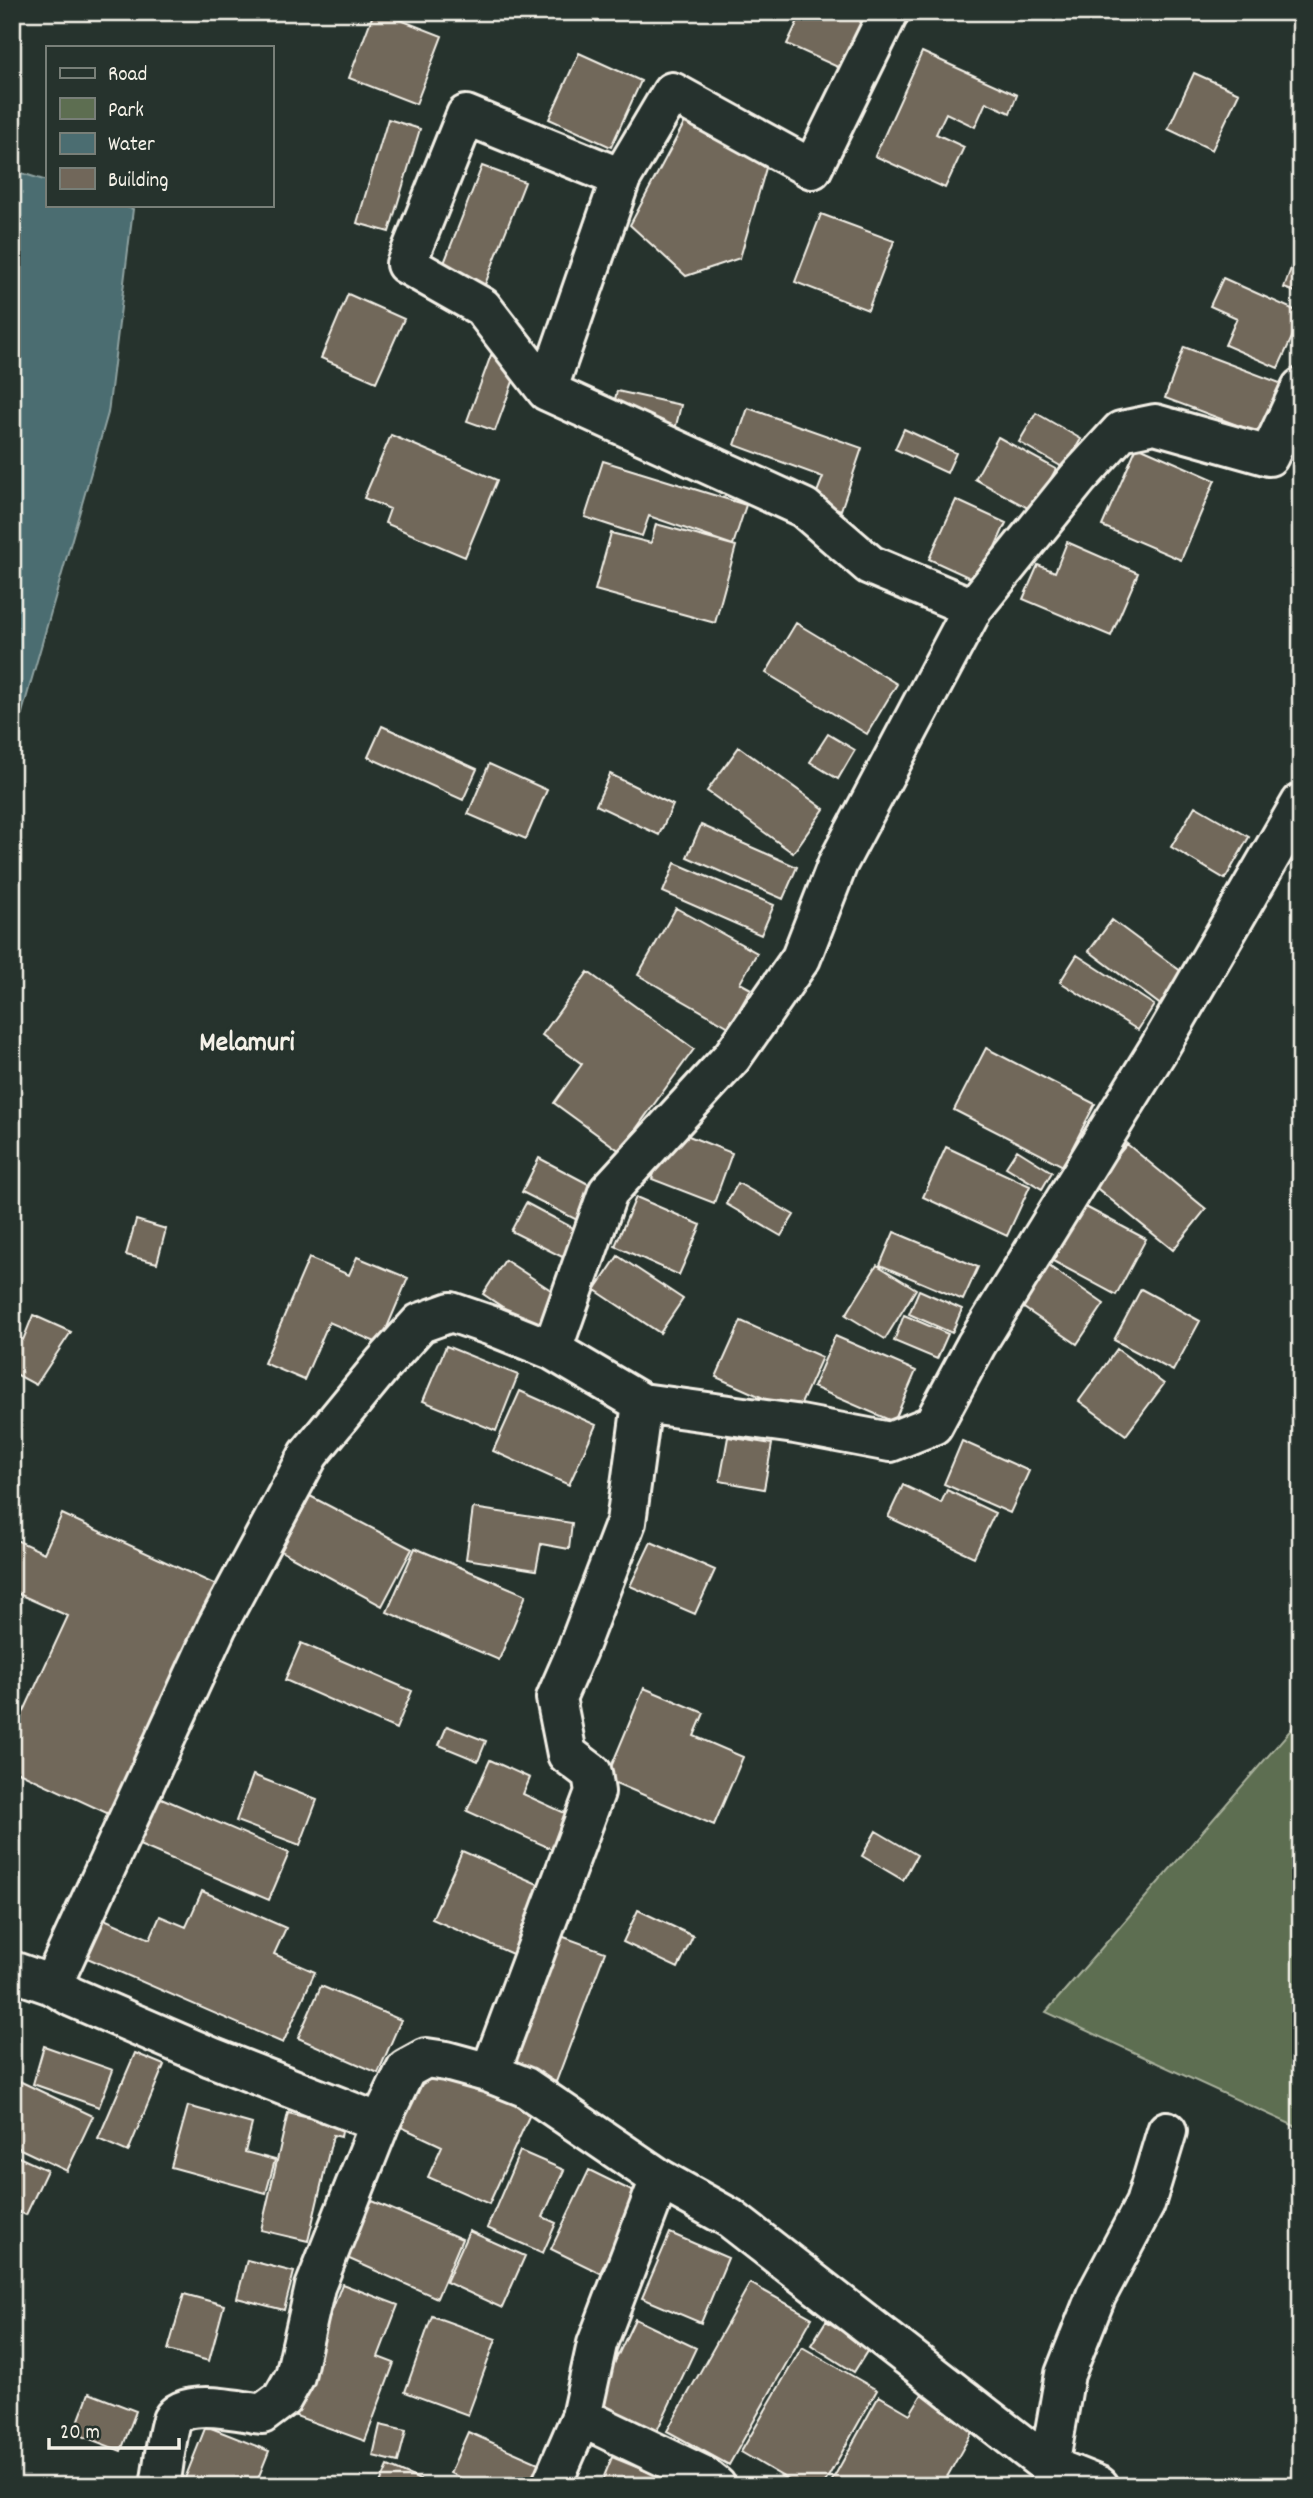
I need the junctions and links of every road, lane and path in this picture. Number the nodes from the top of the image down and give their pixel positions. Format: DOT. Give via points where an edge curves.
graph roads {
  1 [pos="888,12"];
  2 [pos="621,178"];
  3 [pos="1301,388"];
  4 [pos="547,391"];
  5 [pos="973,607"];
  6 [pos="1301,803"];
  7 [pos="552,1350"];
  8 [pos="642,1403"];
  9 [pos="12,1971"];
  10 [pos="52,1985"];
  11 [pos="490,2073"];
  12 [pos="380,2123"];
  13 [pos="1167,2131"];
  14 [pos="660,2179"];
  15 [pos="582,2417"];
  16 [pos="1049,2466"];
  17 [pos="160,2486"];
  18 [pos="551,2486"];
  19 [pos="716,2486"];
  20 [pos="1098,2486"];
  1 -- 2 [label="street" via="812,169 672,92"];
  2 -- 4 [label="street"];
  2 -- 4 [label="street" via="466,115 405,264 482,307"];
  3 -- 5 [label="street" via="1269,456 1155,424 1121,430"];
  4 -- 5 [label="street" via="804,508 870,565"];
  5 -- 7 [label="street" via="838,863 801,958 732,1057 608,1192"];
  6 -- 8 [label="street" via="1159,1048 976,1345 933,1425 890,1442"];
  7 -- 8 [label="street"];
  7 -- 10 [label="street" via="452,1312 419,1323 309,1454 217,1626"];
  8 -- 11 [label="street" via="626,1522 556,1698 567,1754 592,1773 595,1792"];
  9 -- 10 [label="street"];
  10 -- 12 [label="street" via="212,2057"];
  11 -- 12 [label="street" via="426,2058 406,2069"];
  11 -- 14 [label="street" via="525,2087"];
  12 -- 17 [label="street" via="315,2287 295,2376 282,2399 262,2414 197,2407 181,2411 172,2420"];
  13 -- 16 [label="street" via="1145,2204 1096,2296 1065,2374"];
  14 -- 15 [label="street" via="597,2344"];
  14 -- 16 [label="street" via="730,2218"];
  15 -- 18 [label="street"];
  15 -- 19 [label="street" via="702,2474"];
  16 -- 20 [label="street"];
}
